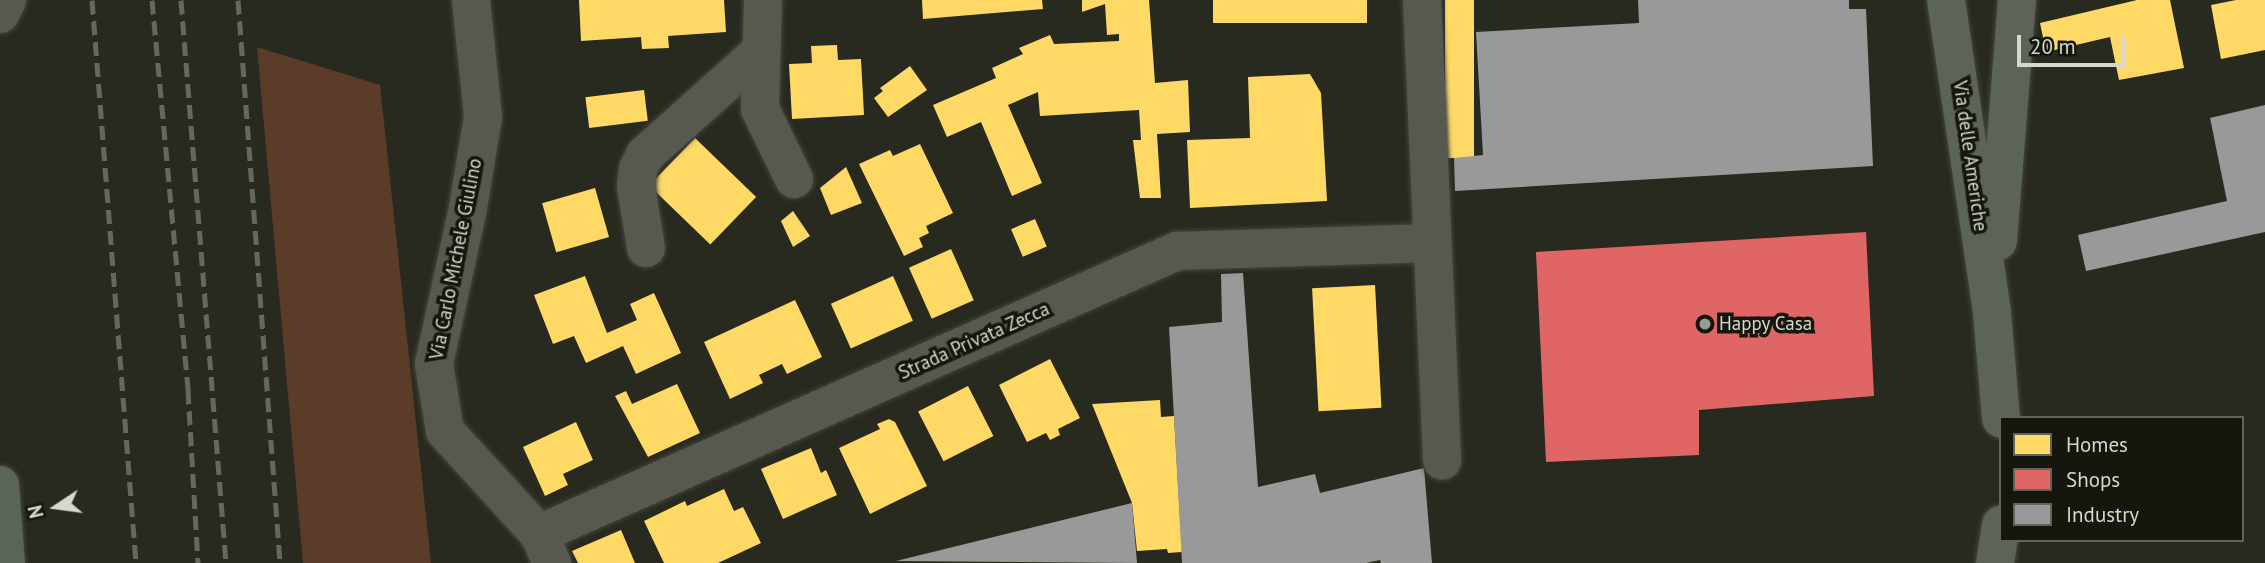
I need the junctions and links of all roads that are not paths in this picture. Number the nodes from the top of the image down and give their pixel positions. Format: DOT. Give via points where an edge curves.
graph roads {
  1 [pos="7,0"];
  2 [pos="471,0"];
  3 [pos="763,0"];
  4 [pos="1422,0"];
  5 [pos="1946,0"];
  6 [pos="2017,0"];
  7 [pos="0,15"];
  8 [pos="761,51"];
  9 [pos="794,179"];
  10 [pos="1431,243"];
  11 [pos="646,248"];
  12 [pos="1992,313"];
  13 [pos="2001,416"];
  14 [pos="1443,461"];
  15 [pos="0,485"];
  16 [pos="1999,537"];
  17 [pos="546,549"];
  18 [pos="6,563"];
  19 [pos="1995,563"];
  1 -- 7 [label="street"];
  2 -- 17 [label="street, Via Carlo Michele Giulino" via="483,117 434,364 445,431"];
  3 -- 8 [label="street"];
  4 -- 10 [label="street"];
  5 -- 12 [label="main road, Via delle Americhe"];
  6 -- 12 [label="main road, Via delle Americhe"];
  8 -- 9 [label="street" via="760,109"];
  8 -- 11 [label="street" via="645,155 636,186"];
  10 -- 14 [label="street"];
  10 -- 17 [label="street, Strada Privata Zecca" via="1177,251"];
  12 -- 13 [label="main road, Via delle Americhe"];
  15 -- 18 [label="highway"];
  16 -- 19 [label="main road"];
}
